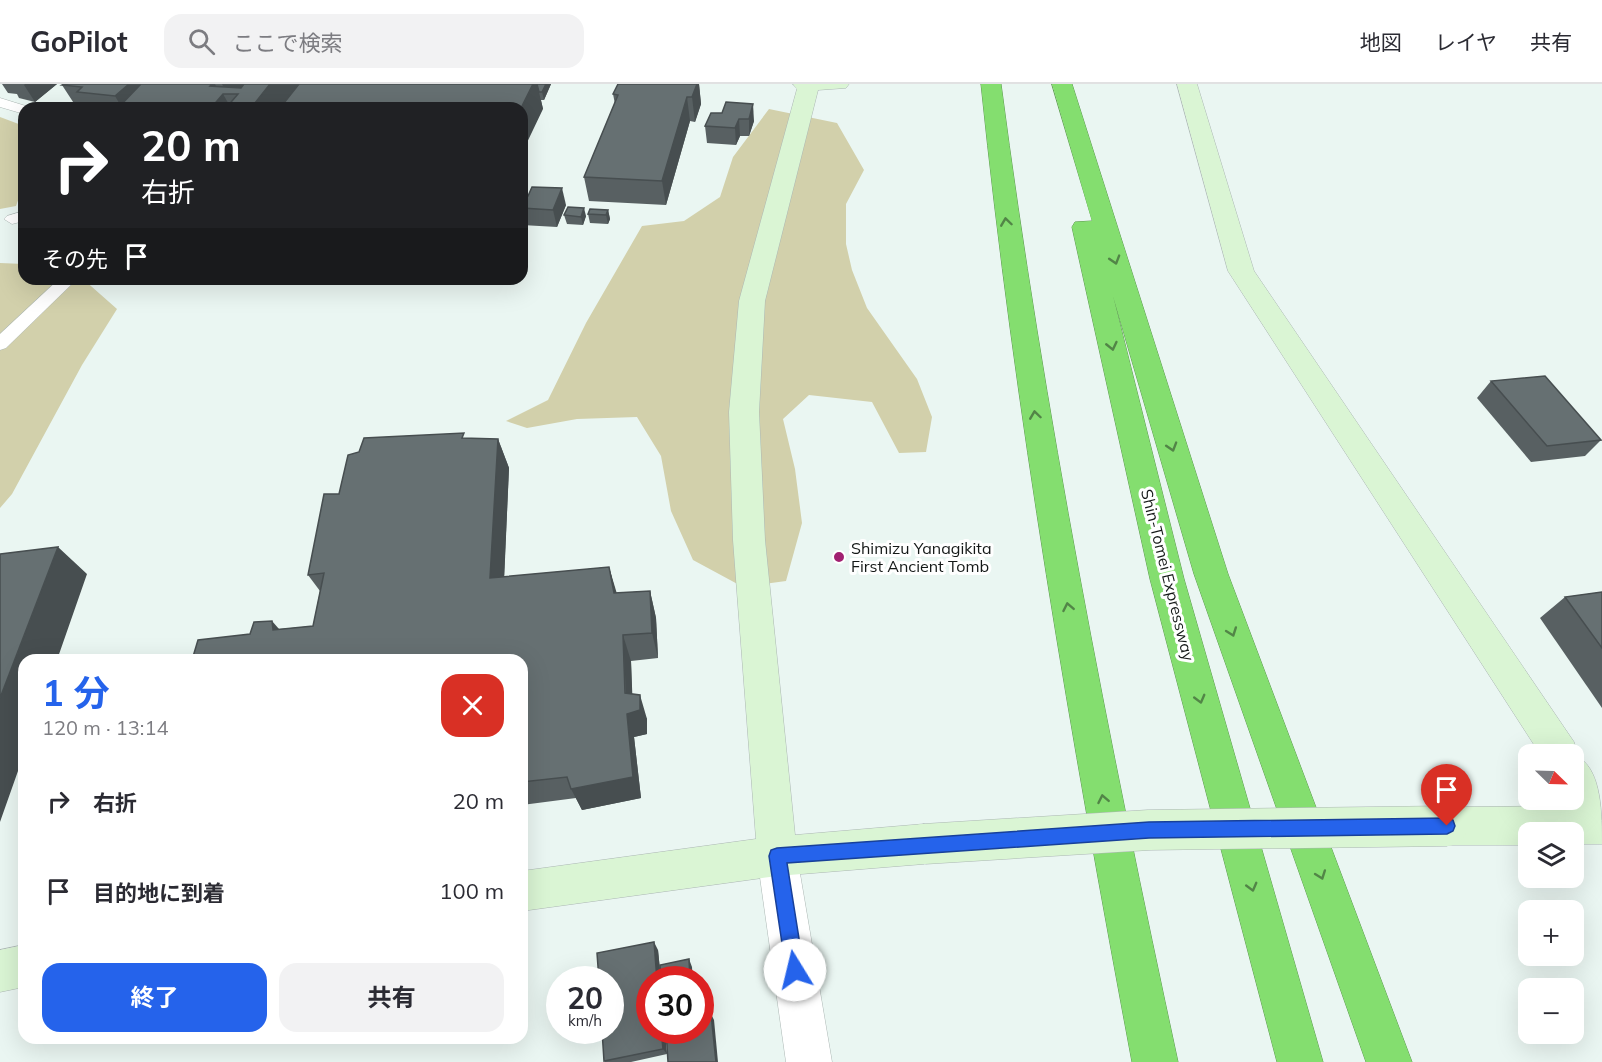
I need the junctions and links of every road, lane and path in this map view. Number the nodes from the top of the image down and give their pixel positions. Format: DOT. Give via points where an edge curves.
graph roads {
  1 [pos="803,84"];
  2 [pos="809,84"];
  3 [pos="839,84"];
  4 [pos="991,84"];
  5 [pos="1055,84"];
  6 [pos="1062,84"];
  7 [pos="1187,84"];
  8 [pos="0,102"];
  9 [pos="18,108"];
  10 [pos="63,285"];
  11 [pos="0,344"];
  12 [pos="1554,744"];
  13 [pos="1584,788"];
  14 [pos="1602,816"];
  15 [pos="1602,825"];
  16 [pos="777,856"];
  17 [pos="528,890"];
  18 [pos="1122,901"];
  19 [pos="18,967"];
  20 [pos="0,970"];
  21 [pos="809,1062"];
  22 [pos="1143,1062"];
  23 [pos="1155,1062"];
  24 [pos="1300,1062"];
  25 [pos="1389,1062"];
  1 -- 2 [label="street"];
  2 -- 3 [label="street"];
  2 -- 16 [label="street" via="752,301 744,412 749,540"];
  18 -- 4 [label="highway, one-way" via="1047,496 1004,203"];
  5 -- 24 [label="highway, Shin-Tomei Expressway, one-way" via="1072,177 1167,579"];
  6 -- 25 [label="highway, one-way" via="1211,574"];
  7 -- 12 [label="street" via="1241,271"];
  8 -- 9 [label="lane"];
  10 -- 11 [label="lane"];
  13 -- 14 [label="street"];
  15 -- 16 [label="street, bridge" via="1149,830"];
  16 -- 17 [label="street"];
  16 -- 21 [label="street"];
  18 -- 22 [label="highway"];
  18 -- 23 [label="highway"];
  19 -- 20 [label="street"];
}
